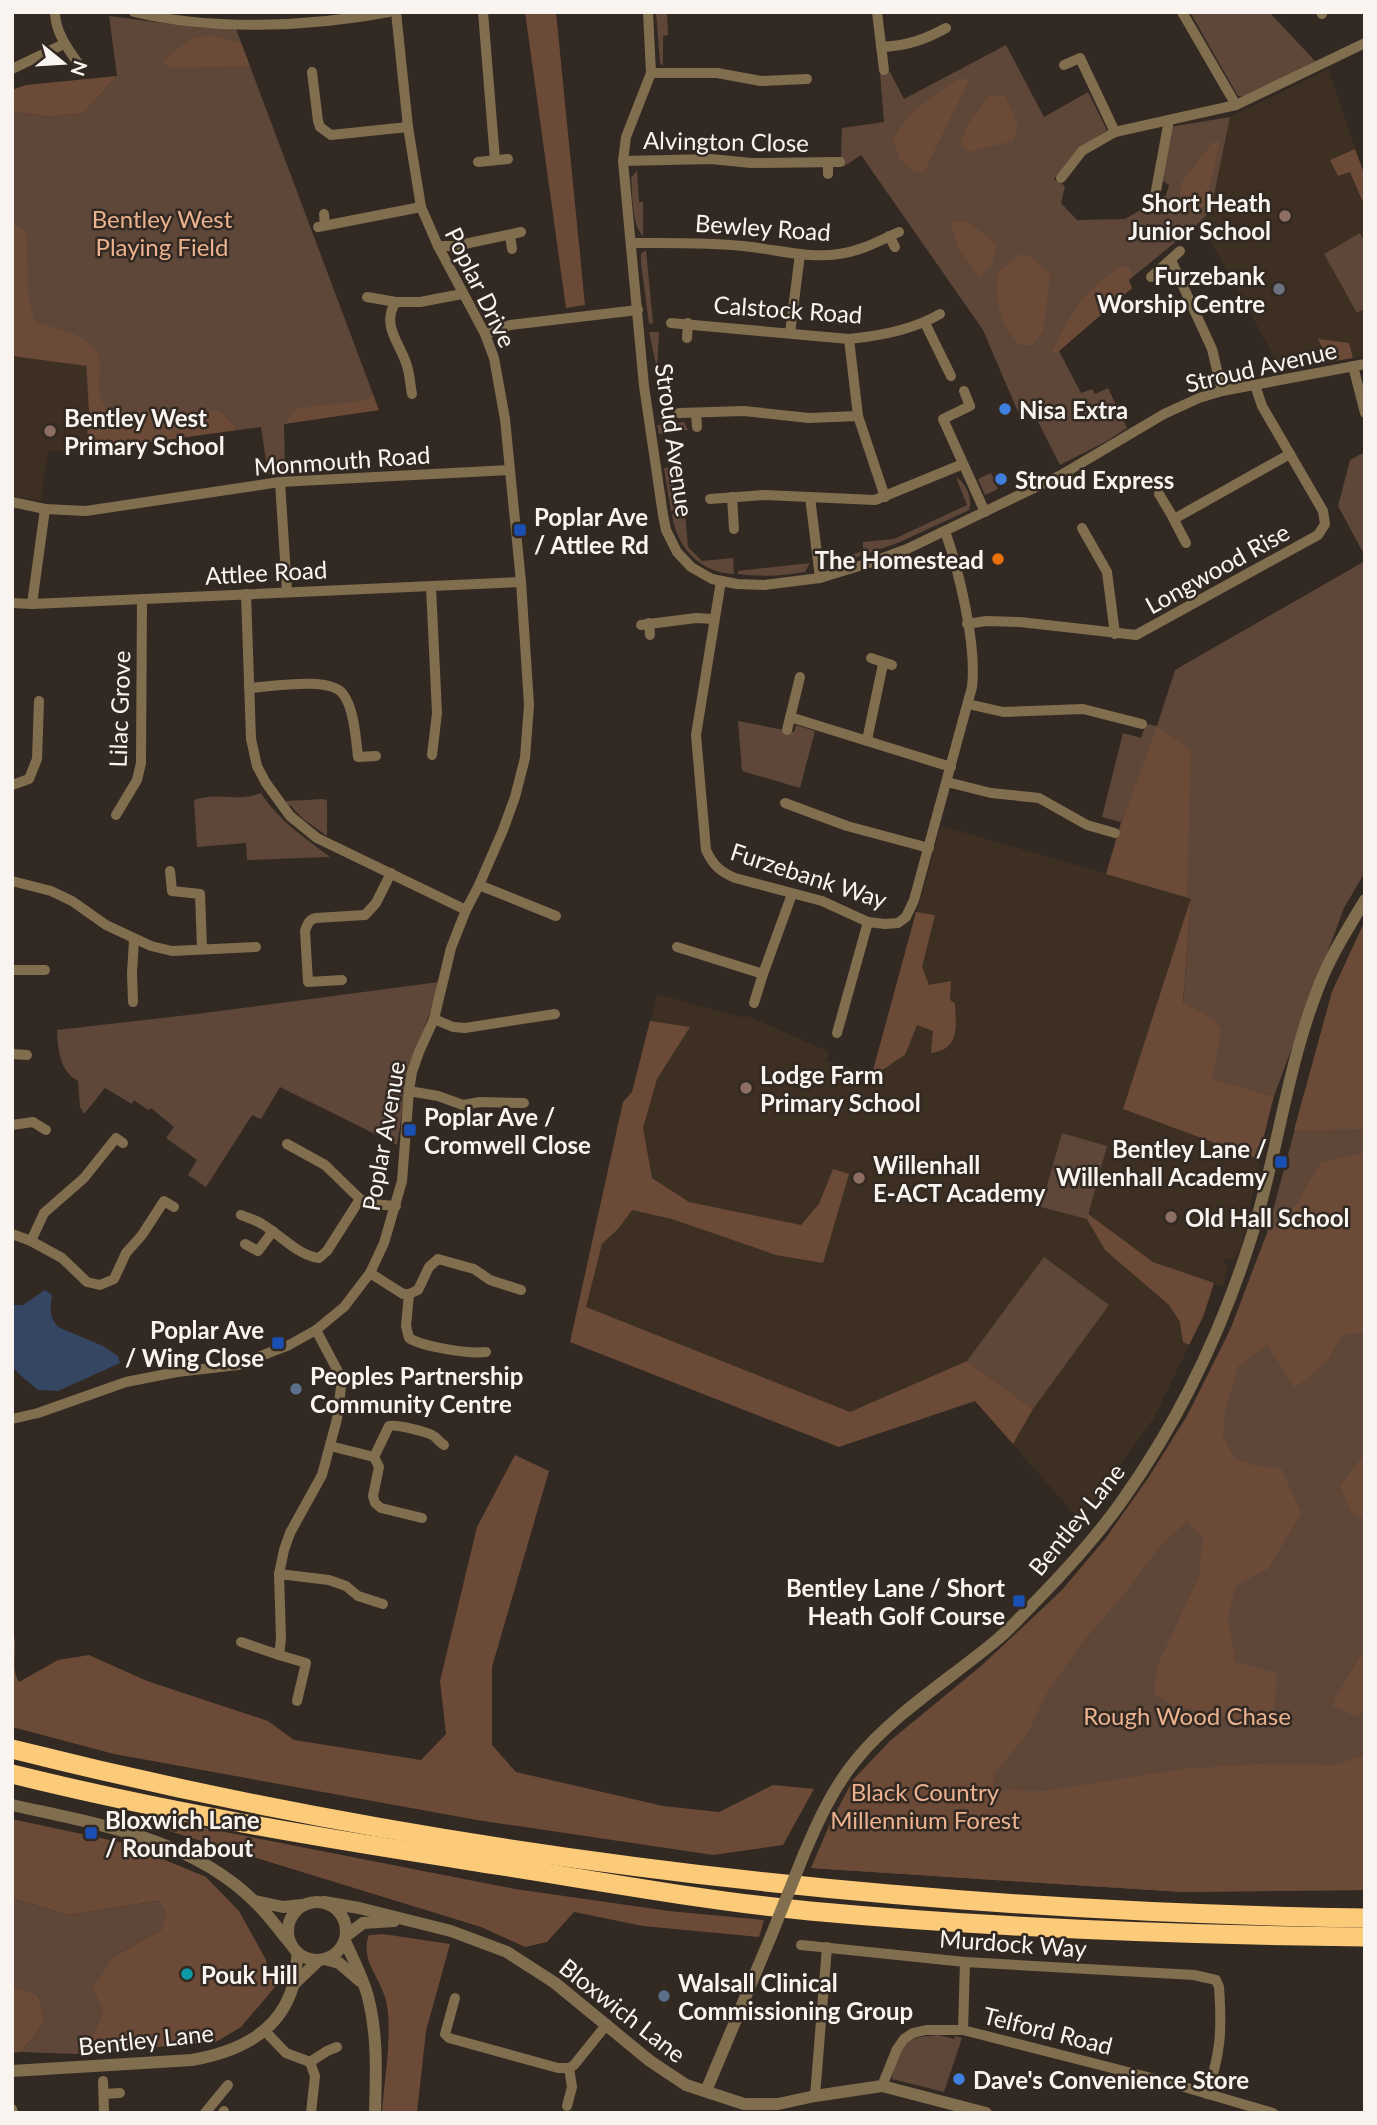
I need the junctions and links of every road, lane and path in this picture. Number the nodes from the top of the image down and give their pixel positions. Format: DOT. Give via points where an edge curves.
graph roads {
  1 [pos="55,12"];
  2 [pos="134,12"];
  3 [pos="257,12"];
  4 [pos="389,12"];
  5 [pos="396,12"];
  6 [pos="483,12"];
  7 [pos="648,12"];
  8 [pos="877,12"];
  9 [pos="1182,12"];
  10 [pos="344,16"];
  11 [pos="201,17"];
  12 [pos="260,23"];
  13 [pos="946,28"];
  14 [pos="1365,43"];
  15 [pos="64,44"];
  16 [pos="881,47"];
  17 [pos="78,63"];
  18 [pos="1064,65"];
  19 [pos="794,66"];
  20 [pos="12,69"];
  21 [pos="884,70"];
  22 [pos="312,72"];
  23 [pos="651,73"];
  24 [pos="795,79"];
  25 [pos="807,79"];
  26 [pos="1236,106"];
  27 [pos="1169,120"];
  28 [pos="408,127"];
  29 [pos="1115,132"];
  30 [pos="508,159"];
  31 [pos="495,160"];
  32 [pos="623,161"];
  33 [pos="478,162"];
  34 [pos="840,162"];
  35 [pos="1061,178"];
  36 [pos="1155,195"];
  37 [pos="421,206"];
  38 [pos="322,222"];
  39 [pos="521,232"];
  40 [pos="510,235"];
  41 [pos="631,243"];
  42 [pos="438,246"];
  43 [pos="895,247"];
  44 [pos="512,249"];
  45 [pos="1180,251"];
  46 [pos="800,254"];
  47 [pos="1171,260"];
  48 [pos="1151,277"];
  49 [pos="462,294"];
  50 [pos="367,297"];
  51 [pos="396,302"];
  52 [pos="638,310"];
  53 [pos="940,314"];
  54 [pos="671,323"];
  55 [pos="688,323"];
  56 [pos="925,323"];
  57 [pos="790,333"];
  58 [pos="485,334"];
  59 [pos="687,338"];
  60 [pos="849,339"];
  61 [pos="1365,364"];
  62 [pos="1353,366"];
  63 [pos="951,376"];
  64 [pos="1255,385"];
  65 [pos="964,391"];
  66 [pos="1222,391"];
  67 [pos="412,394"];
  68 [pos="679,413"];
  69 [pos="696,413"];
  70 [pos="1365,414"];
  71 [pos="858,416"];
  72 [pos="697,427"];
  73 [pos="1290,454"];
  74 [pos="963,464"];
  75 [pos="509,470"];
  76 [pos="280,482"];
  77 [pos="1159,494"];
  78 [pos="732,497"];
  79 [pos="810,497"];
  80 [pos="885,497"];
  81 [pos="710,499"];
  82 [pos="12,502"];
  83 [pos="45,509"];
  84 [pos="985,512"];
  85 [pos="1177,516"];
  86 [pos="1082,528"];
  87 [pos="734,529"];
  88 [pos="945,531"];
  89 [pos="1186,543"];
  90 [pos="820,578"];
  91 [pos="721,581"];
  92 [pos="521,582"];
  93 [pos="431,587"];
  94 [pos="287,592"];
  95 [pos="246,594"];
  96 [pos="142,599"];
  97 [pos="12,603"];
  98 [pos="32,604"];
  99 [pos="713,619"];
  100 [pos="967,624"];
  101 [pos="1115,634"];
  102 [pos="650,635"];
  103 [pos="871,658"];
  104 [pos="800,677"];
  105 [pos="249,688"];
  106 [pos="39,701"];
  107 [pos="968,704"];
  108 [pos="790,717"];
  109 [pos="1142,724"];
  110 [pos="787,730"];
  111 [pos="867,740"];
  112 [pos="432,755"];
  113 [pos="376,756"];
  114 [pos="951,767"];
  115 [pos="947,782"];
  116 [pos="12,785"];
  117 [pos="785,803"];
  118 [pos="116,815"];
  119 [pos="1115,833"];
  120 [pos="929,848"];
  121 [pos="170,871"];
  122 [pos="391,873"];
  123 [pos="12,881"];
  124 [pos="479,885"];
  125 [pos="792,894"];
  126 [pos="1365,900"];
  127 [pos="466,910"];
  128 [pos="556,916"];
  129 [pos="868,922"];
  130 [pos="134,940"];
  131 [pos="256,947"];
  132 [pos="677,947"];
  133 [pos="202,948"];
  134 [pos="12,970"];
  135 [pos="45,970"];
  136 [pos="762,974"];
  137 [pos="342,980"];
  138 [pos="769,998"];
  139 [pos="133,1002"];
  140 [pos="555,1014"];
  141 [pos="434,1018"];
  142 [pos="837,1033"];
  143 [pos="12,1054"];
  144 [pos="27,1055"];
  145 [pos="409,1091"];
  146 [pos="524,1103"];
  147 [pos="12,1125"];
  148 [pos="46,1130"];
  149 [pos="123,1143"];
  150 [pos="287,1144"];
  151 [pos="360,1199"];
  152 [pos="396,1206"];
  153 [pos="174,1208"];
  154 [pos="241,1215"];
  155 [pos="274,1231"];
  156 [pos="12,1234"];
  157 [pos="31,1241"];
  158 [pos="246,1244"];
  159 [pos="370,1273"];
  160 [pos="521,1290"];
  161 [pos="409,1294"];
  162 [pos="316,1330"];
  163 [pos="485,1352"];
  164 [pos="12,1419"];
  165 [pos="444,1445"];
  166 [pos="330,1446"];
  167 [pos="374,1457"];
  168 [pos="422,1518"];
  169 [pos="279,1574"];
  170 [pos="383,1604"];
  171 [pos="241,1642"];
  172 [pos="279,1656"];
  173 [pos="297,1701"];
  174 [pos="12,1749"];
  175 [pos="12,1774"];
  176 [pos="12,1805"];
  177 [pos="254,1901"];
  178 [pos="324,1902"];
  179 [pos="304,1904"];
  180 [pos="1365,1918"];
  181 [pos="404,1921"];
  182 [pos="1365,1937"];
  183 [pos="345,1938"];
  184 [pos="801,1945"];
  185 [pos="827,1947"];
  186 [pos="294,1948"];
  187 [pos="322,1960"];
  188 [pos="965,1962"];
  189 [pos="363,1983"];
  190 [pos="293,1985"];
  191 [pos="455,1998"];
  192 [pos="607,2024"];
  193 [pos="962,2030"];
  194 [pos="265,2031"];
  195 [pos="337,2048"];
  196 [pos="310,2062"];
  197 [pos="569,2068"];
  198 [pos="12,2071"];
  199 [pos="103,2081"];
  200 [pos="228,2085"];
  201 [pos="882,2086"];
  202 [pos="706,2091"];
  203 [pos="120,2093"];
  204 [pos="104,2094"];
  205 [pos="1207,2094"];
  206 [pos="815,2096"];
  207 [pos="566,2106"];
  208 [pos="743,2108"];
  209 [pos="961,2110"];
  210 [pos="104,2113"];
  211 [pos="205,2113"];
  212 [pos="311,2113"];
  213 [pos="375,2113"];
  214 [pos="986,2113"];
  215 [pos="1273,2113"];
  1 -- 15 [label="street"];
  2 -- 11 [label="street" via="165,19"];
  3 -- 12 [label="street"];
  4 -- 10 [label="street"];
  5 -- 28 [label="street, Poplar Drive"];
  6 -- 31 [label="street"];
  7 -- 23 [label="street, Stroud Avenue"];
  8 -- 16 [label="street"];
  9 -- 26 [label="street"];
  10 -- 12 [label="street"];
  11 -- 12 [label="street"];
  13 -- 16 [label="street" via="922,41"];
  14 -- 26 [label="street"];
  15 -- 17 [label="street"];
  15 -- 20 [label="street"];
  16 -- 21 [label="street"];
  18 -- 29 [label="street" via="1080,58"];
  19 -- 24 [label="street"];
  22 -- 28 [label="street" via="318,121 331,135"];
  23 -- 24 [label="street"];
  23 -- 32 [label="street, Stroud Avenue" via="626,137"];
  24 -- 25 [label="street"];
  26 -- 27 [label="street"];
  27 -- 29 [label="street"];
  27 -- 36 [label="street"];
  28 -- 37 [label="street, Poplar Drive"];
  29 -- 35 [label="street" via="1082,151"];
  30 -- 31 [label="street"];
  31 -- 33 [label="street"];
  32 -- 34 [label="street, Alvington Close" via="711,159 828,168"];
  32 -- 41 [label="street, Stroud Avenue"];
  37 -- 38 [label="street"];
  37 -- 42 [label="street, Poplar Drive"];
  39 -- 40 [label="street"];
  40 -- 42 [label="street"];
  40 -- 44 [label="street"];
  41 -- 46 [label="street, Bewley Road" via="744,246"];
  41 -- 52 [label="street, Stroud Avenue"];
  42 -- 49 [label="street, Poplar Drive"];
  43 -- 46 [label="street, Bewley Road" via="894,234 865,249"];
  45 -- 47 [label="street"];
  46 -- 57 [label="street"];
  47 -- 48 [label="street"];
  47 -- 66 [label="street" via="1212,349"];
  49 -- 51 [label="street"];
  49 -- 58 [label="street, Poplar Drive"];
  50 -- 51 [label="street"];
  51 -- 67 [label="street" via="390,324 407,364"];
  52 -- 58 [label="street" via="510,325"];
  52 -- 91 [label="street, Stroud Avenue" via="648,424 666,530 691,567"];
  53 -- 56 [label="street, Calstock Road"];
  54 -- 55 [label="street, Calstock Road"];
  55 -- 57 [label="street, Calstock Road"];
  55 -- 59 [label="street, Calstock Road"];
  56 -- 60 [label="street, Calstock Road"];
  56 -- 63 [label="street"];
  57 -- 60 [label="street, Calstock Road"];
  58 -- 75 [label="street, Poplar Drive" via="498,374"];
  60 -- 71 [label="street"];
  61 -- 62 [label="street, Stroud Avenue"];
  62 -- 64 [label="street, Stroud Avenue"];
  62 -- 70 [label="street"];
  64 -- 66 [label="street, Stroud Avenue"];
  64 -- 73 [label="street, Longwood Rise"];
  65 -- 74 [label="street" via="970,406 943,419"];
  66 -- 84 [label="street, Stroud Avenue" via="1173,409 1060,475"];
  68 -- 69 [label="street"];
  69 -- 71 [label="street"];
  69 -- 72 [label="street"];
  71 -- 80 [label="street"];
  73 -- 85 [label="street"];
  73 -- 101 [label="street, Longwood Rise" via="1325,517 1318,535 1144,633"];
  74 -- 80 [label="street"];
  74 -- 84 [label="street"];
  75 -- 76 [label="street, Monmouth Road"];
  75 -- 92 [label="street, Poplar Drive"];
  76 -- 83 [label="street, Monmouth Road" via="86,511"];
  76 -- 94 [label="street"];
  77 -- 85 [label="street"];
  78 -- 79 [label="street"];
  78 -- 81 [label="street"];
  78 -- 87 [label="street"];
  79 -- 80 [label="street"];
  79 -- 90 [label="street"];
  82 -- 83 [label="street, Monmouth Road"];
  83 -- 98 [label="street"];
  84 -- 88 [label="street, Stroud Avenue"];
  85 -- 89 [label="street"];
  86 -- 101 [label="street" via="1107,572"];
  88 -- 90 [label="street, Stroud Avenue" via="887,557"];
  88 -- 100 [label="street, Furzebank Way"];
  90 -- 91 [label="street, Stroud Avenue" via="764,585"];
  91 -- 99 [label="street, Furzebank Way"];
  92 -- 93 [label="street, Attlee Road"];
  92 -- 124 [label="street, Poplar Avenue" via="529,705 525,758 503,830"];
  93 -- 94 [label="street, Attlee Road"];
  93 -- 112 [label="street" via="437,713"];
  94 -- 95 [label="street, Attlee Road"];
  95 -- 96 [label="street, Attlee Road"];
  95 -- 105 [label="street"];
  96 -- 98 [label="street, Attlee Road"];
  96 -- 118 [label="street, Lilac Grove" via="141,763 138,780"];
  97 -- 98 [label="street, Attlee Road"];
  99 -- 102 [label="street" via="645,624"];
  99 -- 125 [label="street, Furzebank Way" via="695,735 706,850 722,872"];
  100 -- 101 [label="street, Longwood Rise" via="1020,622"];
  100 -- 107 [label="street, Furzebank Way" via="974,666"];
  103 -- 111 [label="street" via="887,664"];
  104 -- 108 [label="street"];
  105 -- 113 [label="street" via="333,686 346,700 358,757"];
  105 -- 122 [label="street" via="257,766 290,816 317,838"];
  106 -- 116 [label="street" via="37,759 29,779"];
  107 -- 109 [label="street" via="1003,712 1083,709"];
  107 -- 114 [label="street, Furzebank Way"];
  108 -- 110 [label="street"];
  108 -- 111 [label="street"];
  111 -- 114 [label="street"];
  114 -- 115 [label="street, Furzebank Way"];
  115 -- 119 [label="street" via="990,793 1040,798 1087,825"];
  115 -- 120 [label="street, Furzebank Way"];
  117 -- 120 [label="street"];
  120 -- 129 [label="street, Furzebank Way" via="906,917 898,923"];
  121 -- 133 [label="street" via="172,891 201,894"];
  122 -- 127 [label="street"];
  122 -- 137 [label="street" via="365,915 316,918 307,924 307,982"];
  123 -- 130 [label="street" via="72,901"];
  124 -- 127 [label="street, Poplar Avenue"];
  124 -- 128 [label="street"];
  125 -- 129 [label="street, Furzebank Way" via="822,901"];
  125 -- 136 [label="street"];
  126 -- 202 [label="street, Bentley Lane, bridge" via="1333,953 1317,992 1252,1237 1186,1395 1146,1465 1078,1555 1011,1627 888,1727 856,1760 827,1803"];
  127 -- 141 [label="street, Poplar Avenue" via="451,948"];
  129 -- 142 [label="street"];
  130 -- 133 [label="street" via="172,951"];
  130 -- 139 [label="street"];
  131 -- 133 [label="street"];
  132 -- 136 [label="street" via="701,959"];
  134 -- 135 [label="street"];
  136 -- 138 [label="street" via="756,999"];
  140 -- 141 [label="street" via="465,1028"];
  141 -- 145 [label="street, Poplar Avenue"];
  143 -- 144 [label="street"];
  145 -- 146 [label="street" via="463,1105"];
  145 -- 152 [label="street, Poplar Avenue" via="404,1167"];
  147 -- 148 [label="street" via="33,1122"];
  149 -- 157 [label="street" via="116,1138 84,1178 44,1213"];
  150 -- 151 [label="street" via="325,1165"];
  151 -- 152 [label="street"];
  151 -- 155 [label="street" via="319,1258 290,1245"];
  152 -- 159 [label="street, Poplar Avenue"];
  153 -- 157 [label="street" via="164,1201 126,1253 114,1279 100,1286 87,1282 62,1258"];
  154 -- 155 [label="street"];
  155 -- 158 [label="street" via="258,1251"];
  156 -- 157 [label="street"];
  159 -- 161 [label="street"];
  159 -- 162 [label="street, Poplar Avenue" via="344,1307"];
  160 -- 161 [label="street" via="438,1259 418,1290"];
  161 -- 163 [label="street" via="409,1338 434,1348"];
  162 -- 164 [label="street, Poplar Avenue" via="238,1366 126,1382"];
  162 -- 166 [label="street" via="342,1379"];
  165 -- 167 [label="street" via="435,1436 397,1424 389,1426"];
  166 -- 167 [label="street"];
  166 -- 169 [label="street" via="322,1475 290,1533"];
  167 -- 168 [label="street" via="379,1467 375,1503"];
  169 -- 170 [label="street" via="329,1580"];
  169 -- 172 [label="street"];
  171 -- 172 [label="street"];
  172 -- 173 [label="street" via="306,1663"];
  174 -- 180 [label="highway" via="426,1835 710,1877 1062,1906"];
  175 -- 182 [label="highway" via="278,1829 734,1902 965,1924"];
  176 -- 177 [label="street" via="122,1830 175,1848"];
  177 -- 179 [label="street" via="283,1907"];
  177 -- 186 [label="street"];
  178 -- 179 [label="street"];
  178 -- 181 [label="street, Bloxwich Lane"];
  178 -- 183 [label="street" via="342,1915"];
  179 -- 186 [label="street" via="289,1923"];
  181 -- 183 [label="street, Bloxwich Lane" via="363,1923"];
  181 -- 192 [label="street, Bloxwich Lane" via="451,1931 506,1952"];
  183 -- 187 [label="street" via="334,1955"];
  183 -- 189 [label="street"];
  184 -- 185 [label="street, Murdock Way"];
  185 -- 188 [label="street, Murdock Way"];
  185 -- 206 [label="street"];
  186 -- 187 [label="street" via="309,1959"];
  186 -- 190 [label="street, Bentley Lane"];
  187 -- 189 [label="street" via="339,1964"];
  187 -- 190 [label="street, Bentley Lane"];
  188 -- 193 [label="street"];
  188 -- 205 [label="street, Murdock Way" via="1216,1980 1221,2032"];
  189 -- 213 [label="street" via="377,2050"];
  190 -- 194 [label="street, Bentley Lane" via="285,2005"];
  191 -- 197 [label="street" via="445,2034 449,2038"];
  192 -- 197 [label="street"];
  192 -- 202 [label="street, Bloxwich Lane" via="650,2061 686,2085"];
  193 -- 201 [label="street, Telford Road" via="913,2032 897,2049"];
  193 -- 205 [label="street, Telford Road"];
  194 -- 196 [label="street" via="286,2053"];
  194 -- 198 [label="street, Bentley Lane" via="221,2055 192,2060"];
  195 -- 196 [label="street"];
  196 -- 212 [label="street" via="315,2076"];
  197 -- 207 [label="street" via="576,2095"];
  199 -- 204 [label="street"];
  200 -- 211 [label="street"];
  201 -- 206 [label="street, Bloxwich Lane"];
  201 -- 209 [label="street, Bloxwich Lane"];
  202 -- 208 [label="street, Bloxwich Lane"];
  203 -- 204 [label="street"];
  204 -- 210 [label="street"];
  205 -- 215 [label="street, Telford Road"];
  206 -- 208 [label="street, Bloxwich Lane"];
  209 -- 214 [label="street, Bloxwich Lane"];
}
